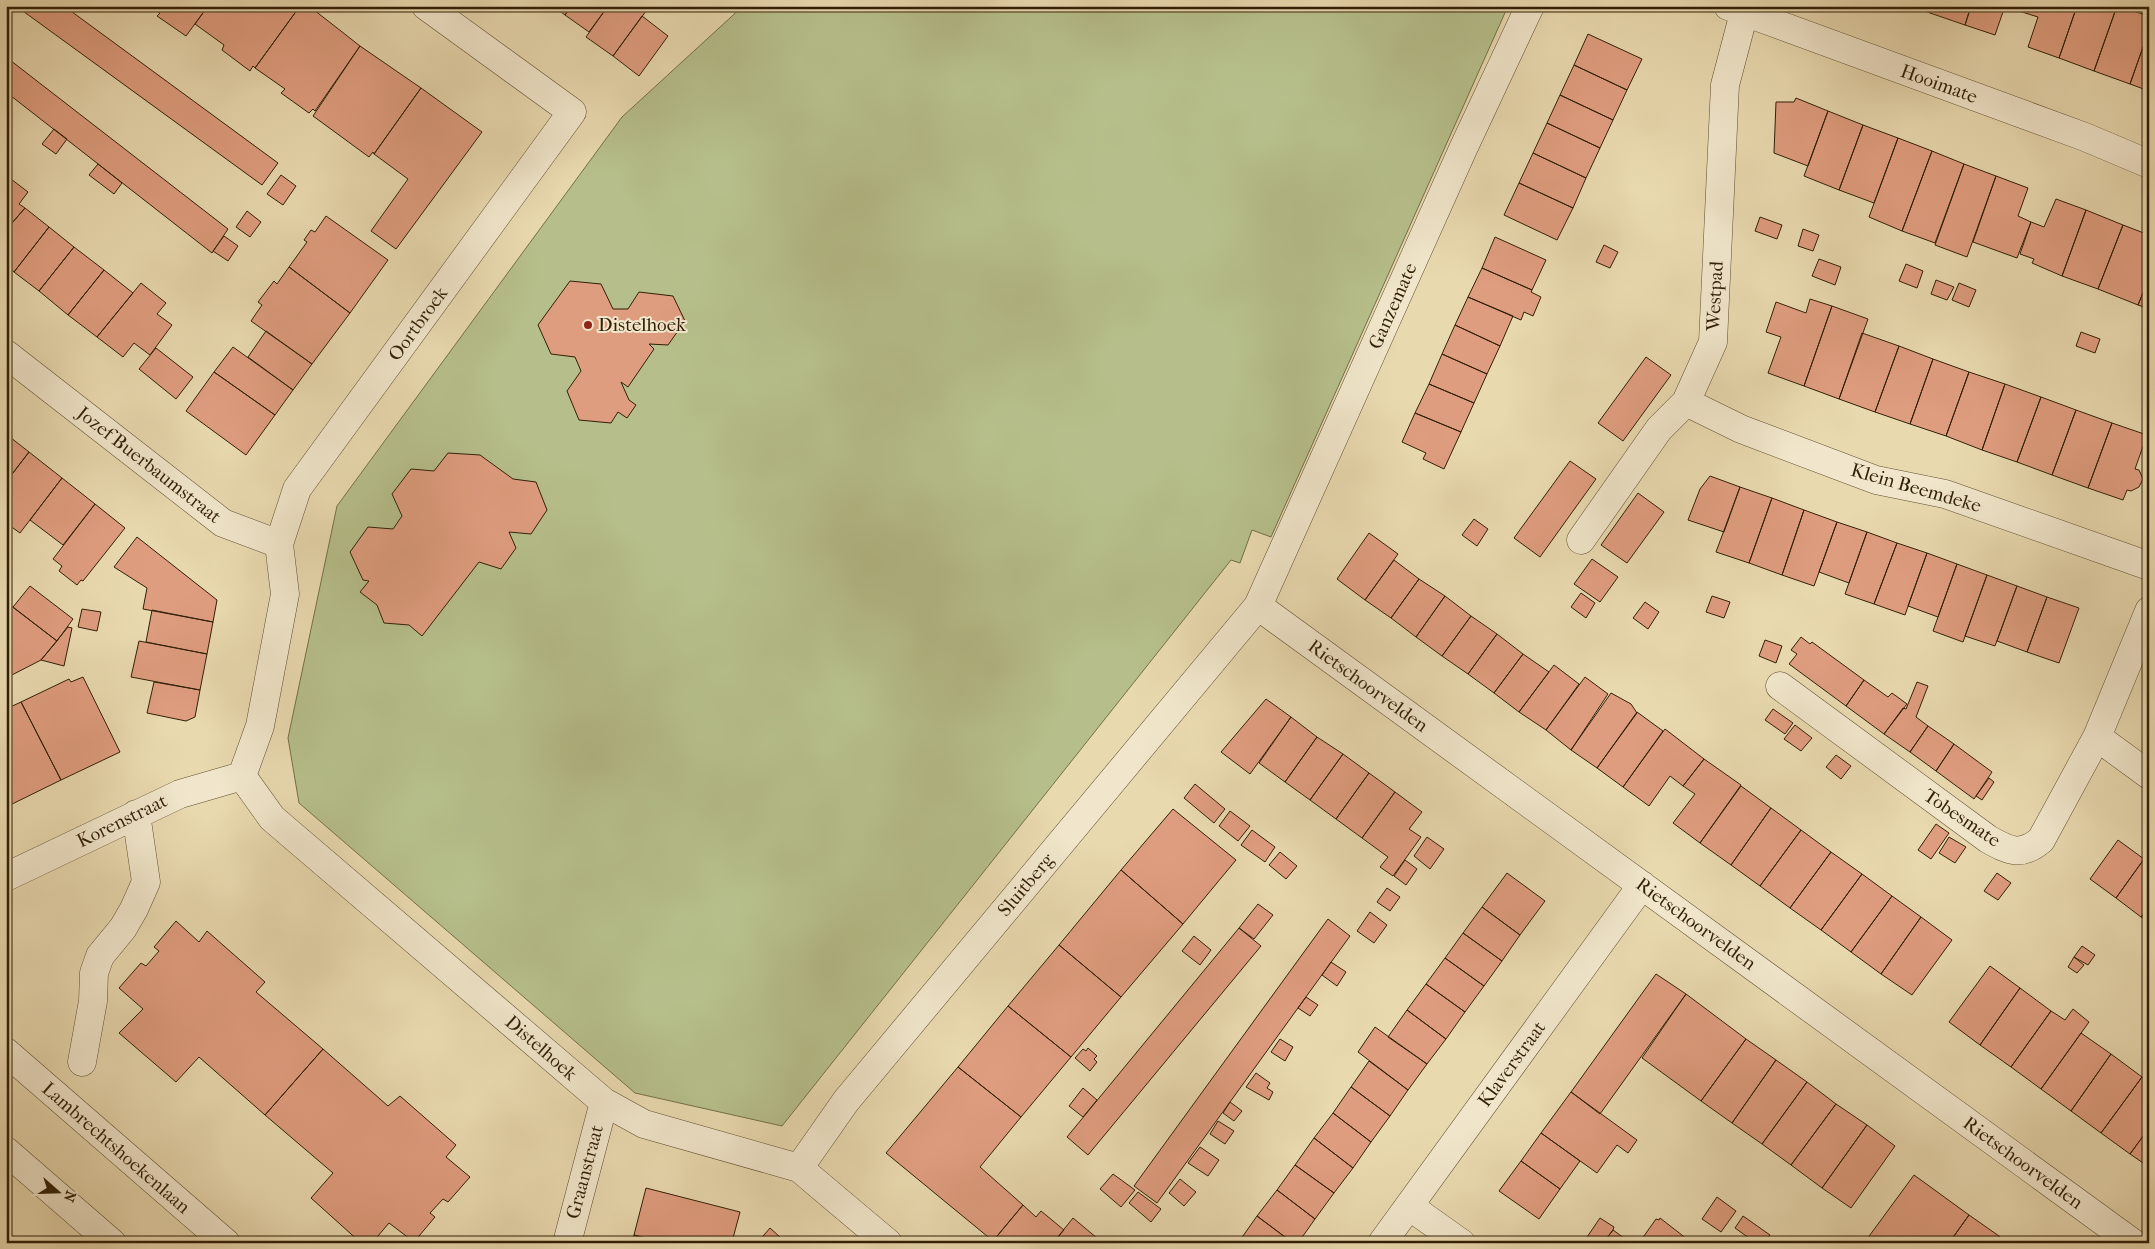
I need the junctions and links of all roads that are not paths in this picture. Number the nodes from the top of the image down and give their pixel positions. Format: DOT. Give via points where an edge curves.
graph roads {
  1 [pos="426,6"];
  2 [pos="1530,6"];
  3 [pos="1736,10"];
  4 [pos="2149,164"];
  5 [pos="6,354"];
  6 [pos="1686,402"];
  7 [pos="1581,540"];
  8 [pos="279,544"];
  9 [pos="2149,566"];
  10 [pos="1258,606"];
  11 [pos="2149,611"];
  12 [pos="1780,686"];
  13 [pos="2097,737"];
  14 [pos="2149,775"];
  15 [pos="242,776"];
  16 [pos="136,814"];
  17 [pos="6,877"];
  18 [pos="1642,885"];
  19 [pos="6,1052"];
  20 [pos="82,1062"];
  21 [pos="604,1102"];
  22 [pos="6,1151"];
  23 [pos="799,1168"];
  24 [pos="1409,1206"];
  25 [pos="112,1243"];
  26 [pos="226,1243"];
  27 [pos="567,1243"];
  28 [pos="888,1243"];
  29 [pos="1382,1243"];
  30 [pos="1461,1243"];
  31 [pos="2133,1243"];
  1 -- 8 [label="street, Oortbroek" via="572,112 298,489"];
  2 -- 10 [label="street, Ganzemate"];
  3 -- 4 [label="street, Hooimate" via="2086,136"];
  3 -- 6 [label="street, Westpad" via="1725,85 1713,342"];
  5 -- 8 [label="street, Jozef Buerbaumstraat" via="223,523"];
  6 -- 7 [label="street, Westpad" via="1659,429"];
  6 -- 9 [label="street, Klein Beemdeke" via="1741,429 1876,480 1945,494"];
  8 -- 15 [label="street" via="285,594 260,726"];
  10 -- 18 [label="street, Rietschoorvelden"];
  10 -- 23 [label="street, Sluitberg" via="846,1101"];
  11 -- 13 [label="street, Tobesmate"];
  12 -- 13 [label="street, Tobesmate" via="1988,840 2018,851 2030,849 2041,840"];
  13 -- 14 [label="street"];
  15 -- 16 [label="street, Korenstraat" via="180,794"];
  15 -- 21 [label="street, Distelhoek" via="272,818"];
  16 -- 17 [label="street, Korenstraat"];
  16 -- 20 [label="street" via="146,882 123,928 100,956 94,973 93,1001"];
  18 -- 24 [label="street, Klaverstraat"];
  18 -- 31 [label="street, Rietschoorvelden"];
  19 -- 26 [label="street, Lambrechtshoekenlaan"];
  21 -- 23 [label="street, Distelhoek" via="644,1124"];
  21 -- 27 [label="street, Graanstraat"];
  22 -- 25 [label="street"];
  23 -- 28 [label="street, Distelhoek"];
  24 -- 29 [label="street, Klaverstraat"];
  24 -- 30 [label="street"];
}
